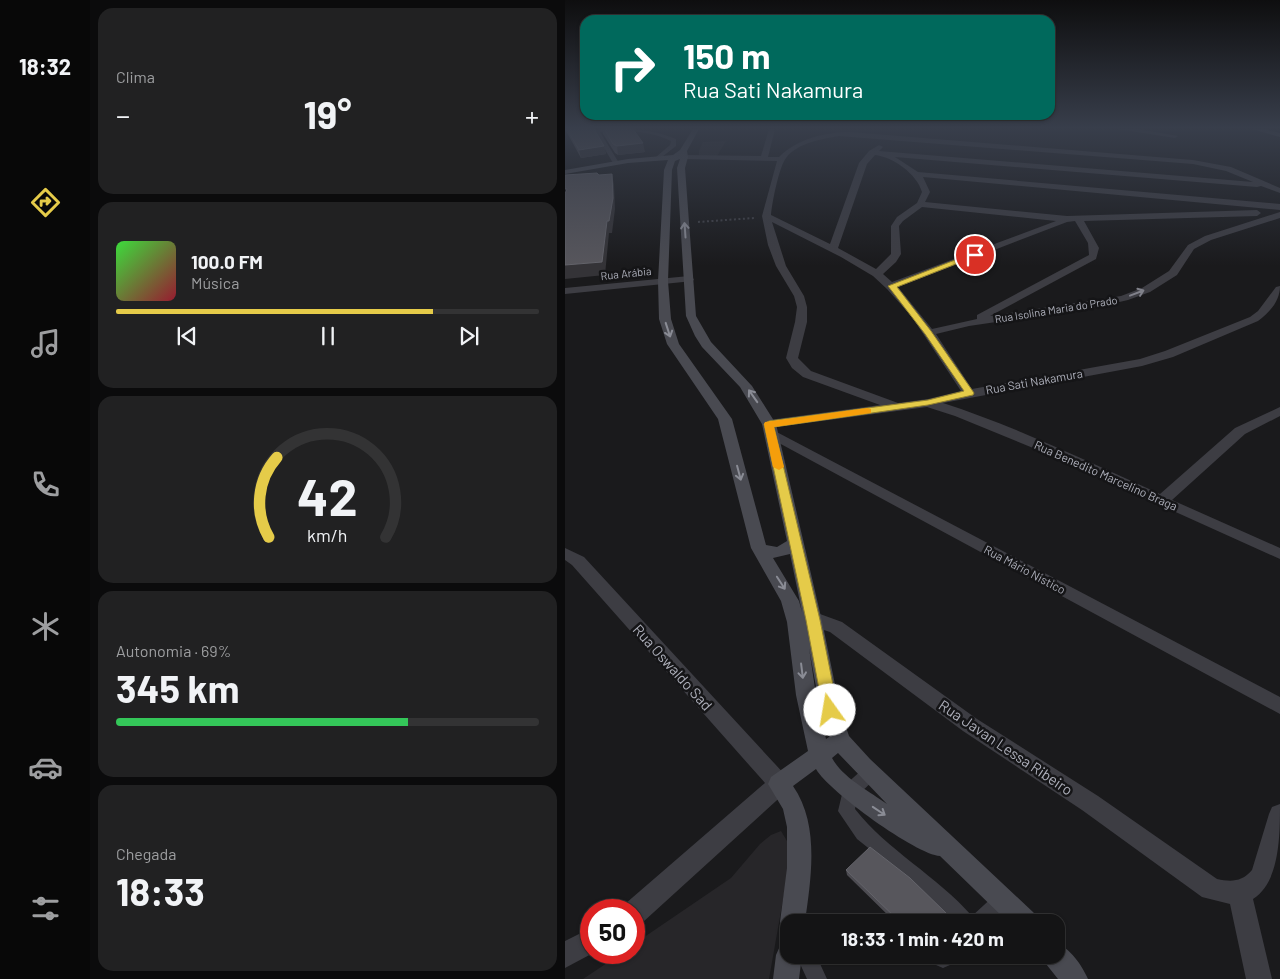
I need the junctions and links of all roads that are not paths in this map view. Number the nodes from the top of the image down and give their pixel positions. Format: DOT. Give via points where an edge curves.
graph roads {
  1 [pos="668,175"];
  2 [pos="681,175"];
  3 [pos="776,175"];
  4 [pos="859,175"];
  5 [pos="917,175"];
  6 [pos="923,175"];
  7 [pos="1132,175"];
  8 [pos="1241,175"];
  9 [pos="1267,186"];
  10 [pos="1280,190"];
  11 [pos="920,204"];
  12 [pos="1280,208"];
  13 [pos="1280,214"];
  14 [pos="767,217"];
  15 [pos="1073,219"];
  16 [pos="833,249"];
  17 [pos="877,274"];
  18 [pos="689,279"];
  19 [pos="663,281"];
  20 [pos="892,286"];
  21 [pos="1280,289"];
  22 [pos="565,291"];
  23 [pos="997,309"];
  24 [pos="1015,316"];
  25 [pos="969,323"];
  26 [pos="928,333"];
  27 [pos="969,393"];
  28 [pos="928,402"];
  29 [pos="897,407"];
  30 [pos="1280,411"];
  31 [pos="770,429"];
  32 [pos="1163,500"];
  33 [pos="795,543"];
  34 [pos="759,548"];
  35 [pos="565,553"];
  36 [pos="1280,554"];
  37 [pos="805,621"];
  38 [pos="1280,706"];
  39 [pos="840,740"];
  40 [pos="819,754"];
  41 [pos="871,773"];
  42 [pos="779,784"];
  43 [pos="850,791"];
  44 [pos="1280,814"];
  45 [pos="955,854"];
  46 [pos="1239,892"];
  47 [pos="1002,900"];
  48 [pos="645,903"];
  49 [pos="794,914"];
  50 [pos="957,914"];
  51 [pos="987,914"];
  52 [pos="1017,914"];
  53 [pos="580,946"];
  54 [pos="565,954"];
  55 [pos="788,964"];
  56 [pos="810,964"];
  57 [pos="1062,964"];
  58 [pos="786,979"];
  59 [pos="817,979"];
  60 [pos="1075,979"];
  61 [pos="1259,979"];
  1 -- 19 [label="main road"];
  18 -- 2 [label="main road, one-way"];
  3 -- 14 [label="street"];
  4 -- 16 [label="street"];
  5 -- 11 [label="street" via="923,180 926,192"];
  6 -- 12 [label="street"];
  7 -- 9 [label="street"];
  8 -- 9 [label="street"];
  9 -- 10 [label="street"];
  11 -- 15 [label="street"];
  11 -- 17 [label="street" via="895,226 896,254"];
  13 -- 15 [label="street"];
  24 -- 13 [label="street, Rua Isolina Maria do Prado, one-way" via="1102,303 1146,290 1173,273 1191,247 1208,238"];
  14 -- 16 [label="street"];
  14 -- 29 [label="street" via="781,266 802,307 792,358 807,374"];
  15 -- 20 [label="street"];
  15 -- 23 [label="street" via="1094,247 1093,257"];
  16 -- 17 [label="street"];
  17 -- 20 [label="street"];
  18 -- 19 [label="street, Rua Arábia"];
  31 -- 18 [label="main road, one-way" via="749,391 697,333 691,316"];
  19 -- 22 [label="street, Rua Arábia"];
  19 -- 34 [label="main road, one-way" via="665,319 671,339 725,420"];
  20 -- 26 [label="street"];
  21 -- 27 [label="street, Rua Sati Nakamura" via="1254,319 1169,354 1142,362"];
  23 -- 24 [label="street"];
  23 -- 25 [label="street"];
  24 -- 25 [label="street, Rua Isolina Maria do Prado"];
  25 -- 26 [label="street, Rua Isolina Maria do Prado"];
  26 -- 27 [label="street"];
  27 -- 28 [label="street, Rua Sati Nakamura"];
  28 -- 29 [label="street, Rua Sati Nakamura"];
  28 -- 32 [label="street, Rua Benedito Marcelino Braga" via="1000,429"];
  29 -- 31 [label="street, Rua Sati Nakamura"];
  30 -- 32 [label="street" via="1240,432"];
  31 -- 33 [label="main road"];
  31 -- 38 [label="street, Rua Mário Nistico"];
  32 -- 36 [label="street, Rua Benedito Marcelino Braga"];
  33 -- 34 [label="main road" via="785,551 771,554"];
  33 -- 37 [label="main road"];
  34 -- 37 [label="main road, one-way"];
  35 -- 42 [label="street, Rua Oswaldo Sad" via="577,561"];
  37 -- 39 [label="main road"];
  37 -- 40 [label="main road, one-way" via="806,696"];
  37 -- 46 [label="street, Rua Javan Lessa Ribeiro" via="837,627 970,725 1090,803 1211,889 1227,894"];
  39 -- 40 [label="main road"];
  39 -- 41 [label="main road"];
  40 -- 42 [label="main road"];
  40 -- 43 [label="main road" via="827,769"];
  41 -- 43 [label="lane"];
  41 -- 45 [label="main road"];
  42 -- 48 [label="street"];
  42 -- 49 [label="main road" via="792,802 799,832"];
  43 -- 45 [label="main road, one-way" via="901,826"];
  43 -- 50 [label="lane" via="847,811 863,833 917,876"];
  44 -- 46 [label="street" via="1262,876 1251,888"];
  45 -- 47 [label="main road"];
  46 -- 61 [label="street"];
  47 -- 51 [label="lane"];
  47 -- 52 [label="main road"];
  53 -- 54 [label="street"];
  55 -- 58 [label="main road"];
  56 -- 59 [label="lane"];
  57 -- 60 [label="main road"];
}
